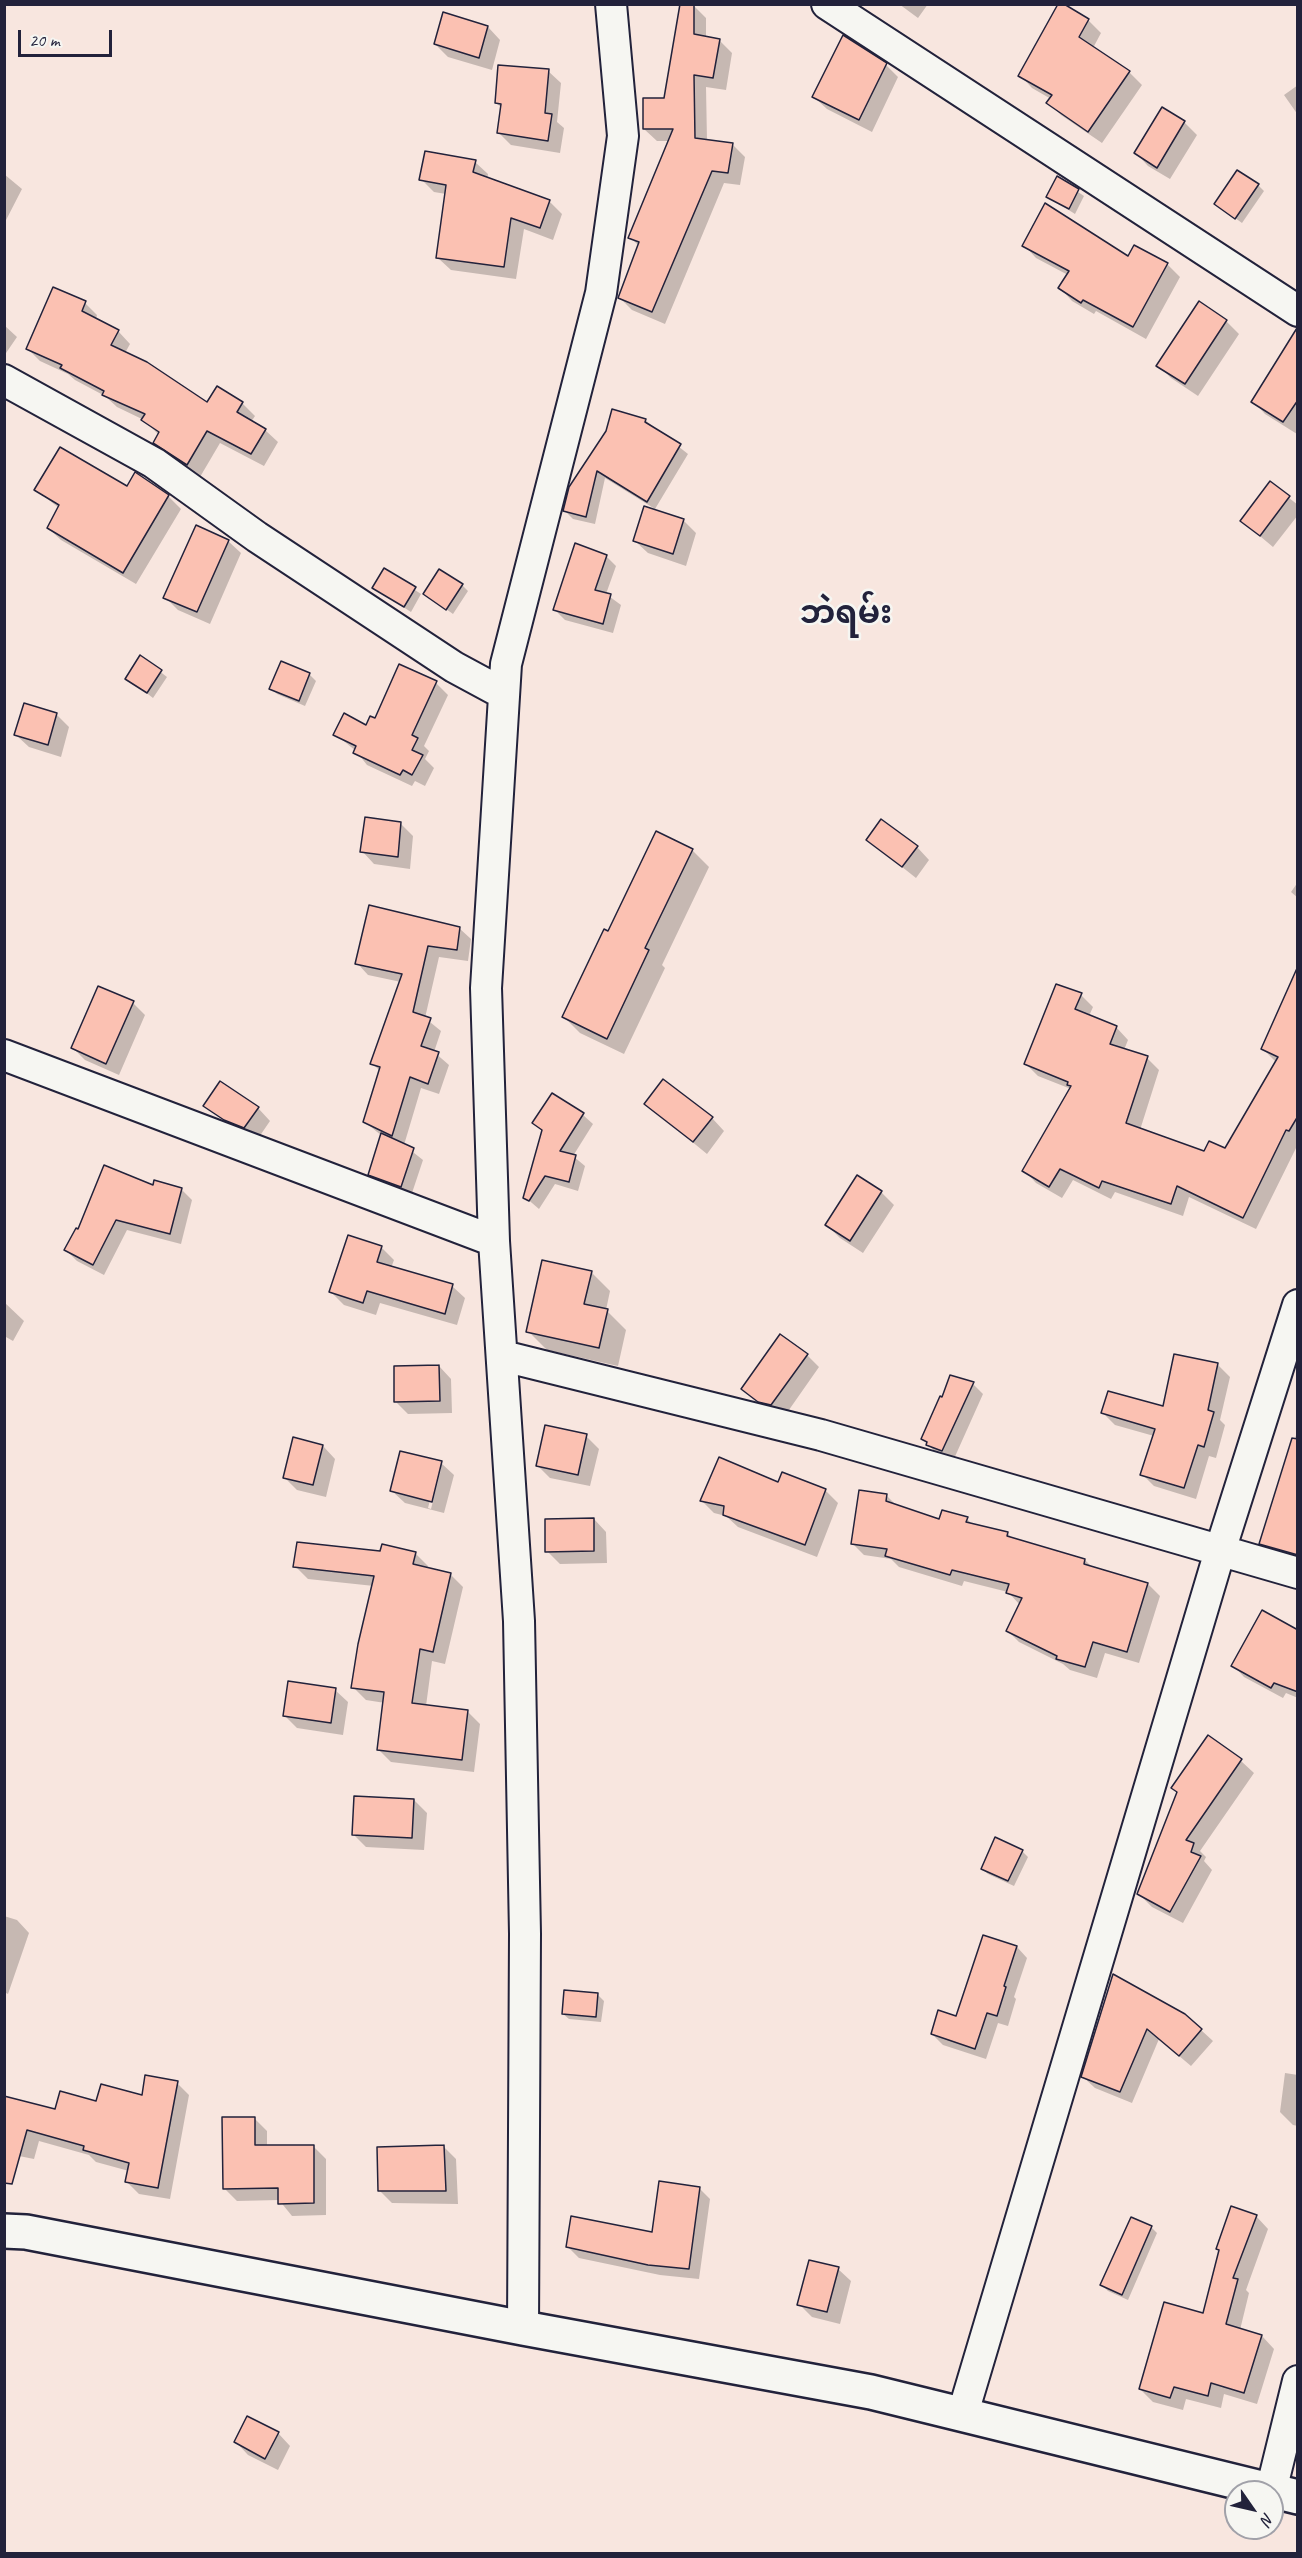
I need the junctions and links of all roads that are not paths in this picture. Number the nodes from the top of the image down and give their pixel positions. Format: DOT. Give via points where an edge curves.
graph roads {
  1 [pos="611,4"];
  2 [pos="827,4"];
  3 [pos="1298,311"];
  4 [pos="4,380"];
  5 [pos="504,694"];
  6 [pos="8,1065"];
  7 [pos="494,1241"];
  8 [pos="1298,1305"];
  9 [pos="502,1356"];
  10 [pos="1220,1551"];
  11 [pos="1298,1573"];
  12 [pos="4,2231"];
  13 [pos="523,2328"];
  14 [pos="1298,2381"];
  15 [pos="963,2413"];
  16 [pos="1229,2480"];
  17 [pos="1284,2494"];
  1 -- 5 [label="street" via="623,136 601,293 506,664"];
  2 -- 3 [label="street"];
  4 -- 5 [label="street" via="154,464 454,667"];
  5 -- 7 [label="street" via="486,988"];
  6 -- 7 [label="street"];
  7 -- 9 [label="street"];
  8 -- 10 [label="street"];
  9 -- 10 [label="street" via="822,1435"];
  9 -- 13 [label="street" via="519,1632 525,1934"];
  10 -- 11 [label="street"];
  10 -- 15 [label="street"];
  12 -- 13 [label="highway" via="26,2232"];
  13 -- 15 [label="highway" via="871,2392"];
  14 -- 17 [label="street"];
  15 -- 16 [label="highway"];
}
